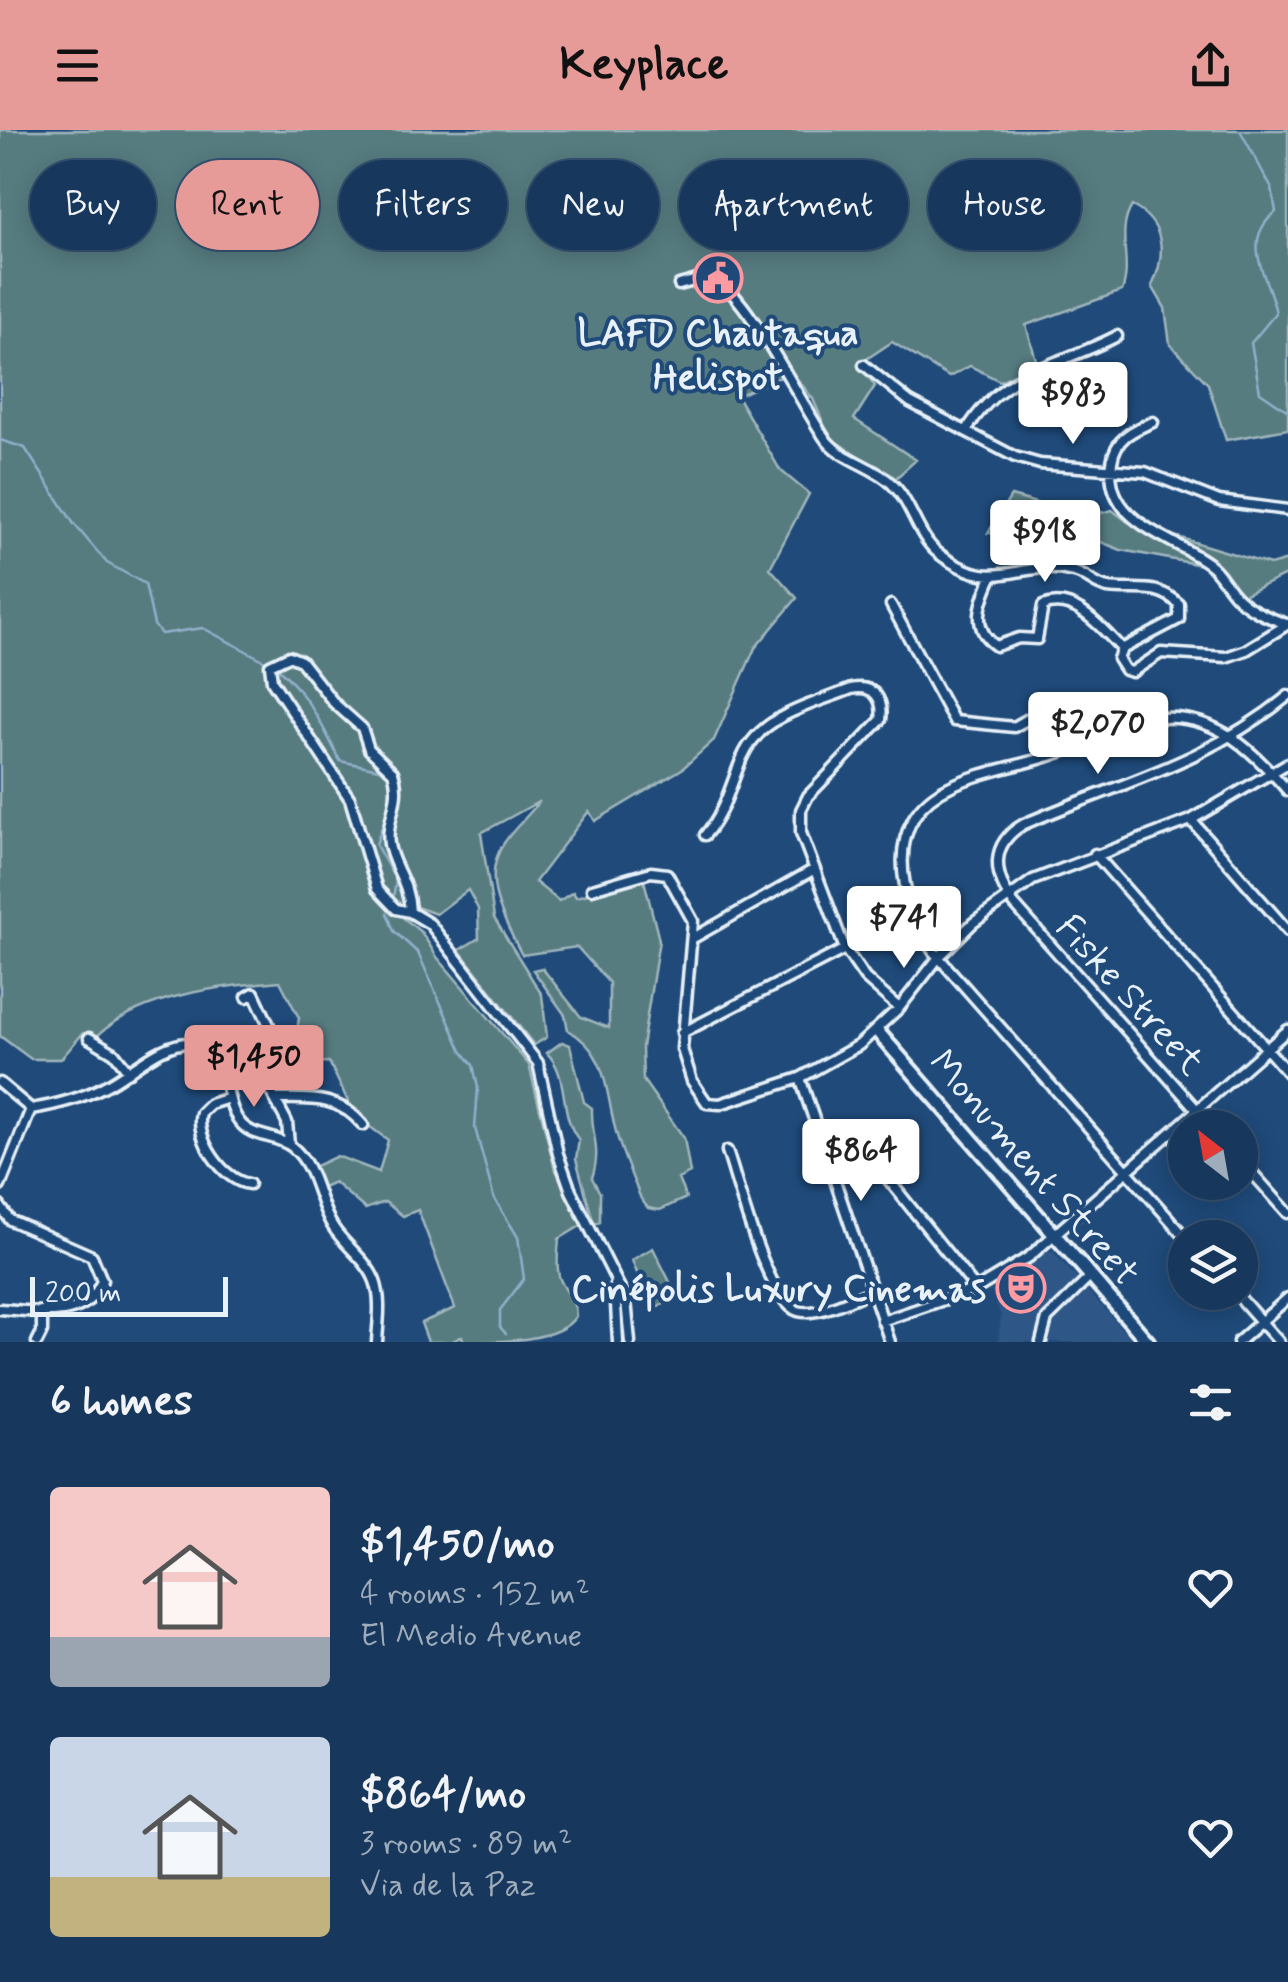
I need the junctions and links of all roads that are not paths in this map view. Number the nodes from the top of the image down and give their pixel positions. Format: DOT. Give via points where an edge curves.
graph roads {
  1 [pos="680,284"];
  2 [pos="1118,336"];
  3 [pos="864,365"];
  4 [pos="1153,422"];
  5 [pos="966,430"];
  6 [pos="1111,466"];
  7 [pos="1288,510"];
  8 [pos="991,578"];
  9 [pos="891,605"];
  10 [pos="1287,624"];
  11 [pos="1122,649"];
  12 [pos="1288,696"];
  13 [pos="1108,736"];
  14 [pos="1232,736"];
  15 [pos="1288,763"];
  16 [pos="1273,774"];
  17 [pos="1288,791"];
  18 [pos="1190,820"];
  19 [pos="705,835"];
  20 [pos="1096,854"];
  21 [pos="814,870"];
  22 [pos="592,890"];
  23 [pos="1008,896"];
  24 [pos="410,912"];
  25 [pos="1288,931"];
  26 [pos="695,937"];
  27 [pos="844,948"];
  28 [pos="939,957"];
  29 [pos="247,997"];
  30 [pos="899,1008"];
  31 [pos="1288,1030"];
  32 [pos="876,1031"];
  33 [pos="682,1033"];
  34 [pos="88,1038"];
  35 [pos="1267,1049"];
  36 [pos="129,1072"];
  37 [pos="1288,1073"];
  38 [pos="800,1078"];
  39 [pos="0,1083"];
  40 [pos="229,1098"];
  41 [pos="274,1099"];
  42 [pos="31,1109"];
  43 [pos="1198,1110"];
  44 [pos="362,1125"];
  45 [pos="1168,1136"];
  46 [pos="289,1144"];
  47 [pos="727,1151"];
  48 [pos="1127,1171"];
  49 [pos="832,1178"];
  50 [pos="1258,1179"];
  51 [pos="249,1184"];
  52 [pos="0,1186"];
  53 [pos="0,1206"];
  54 [pos="1288,1213"];
  55 [pos="1170,1220"];
  56 [pos="1054,1236"];
  57 [pos="1090,1277"];
  58 [pos="615,1280"];
  59 [pos="976,1289"];
  60 [pos="873,1291"];
  61 [pos="1288,1298"];
  62 [pos="0,1309"];
  63 [pos="1251,1310"];
  64 [pos="42,1311"];
  65 [pos="882,1321"];
  66 [pos="1261,1322"];
  67 [pos="37,1342"];
  68 [pos="377,1342"];
  69 [pos="618,1342"];
  70 [pos="630,1342"];
  71 [pos="890,1342"];
  72 [pos="1041,1342"];
  73 [pos="1148,1342"];
  74 [pos="1238,1342"];
  75 [pos="1279,1342"];
  1 -- 8 [label="street" via="712,276 728,288 830,444 891,482 935,550"];
  2 -- 5 [label="street" via="992,394"];
  3 -- 5 [label="street" via="910,402"];
  4 -- 6 [label="street" via="1123,437"];
  5 -- 6 [label="street" via="1040,464"];
  6 -- 7 [label="street" via="1238,506"];
  6 -- 10 [label="street" via="1112,491 1123,510 1207,562 1250,608"];
  8 -- 11 [label="street" via="979,616 996,646 1037,639 1043,606 1062,602 1089,616"];
  8 -- 11 [label="street" via="1073,572 1104,588 1159,590 1179,604 1182,612 1172,624"];
  9 -- 13 [label="street" via="954,721 1014,727 1044,710 1072,706"];
  10 -- 11 [label="street" via="1226,657 1161,653 1132,672 1120,665"];
  12 -- 14 [label="street"];
  13 -- 14 [label="street" via="1180,717"];
  13 -- 28 [label="street" via="950,786 913,818 904,838 902,881 911,912"];
  14 -- 16 [label="street"];
  14 -- 23 [label="street" via="1178,766 1012,831 996,866"];
  15 -- 16 [label="street"];
  16 -- 17 [label="street"];
  16 -- 18 [label="street"];
  18 -- 20 [label="street"];
  18 -- 25 [label="street"];
  19 -- 21 [label="street" via="724,809 747,748 767,724 863,686 881,700 881,720 801,810 801,834"];
  20 -- 23 [label="street"];
  20 -- 35 [label="street"];
  21 -- 26 [label="street"];
  21 -- 27 [label="street"];
  22 -- 26 [label="street" via="651,872 667,874"];
  23 -- 28 [label="street"];
  23 -- 43 [label="street, Fiske Street"];
  24 -- 24 [label="street" via="405,876 388,845 396,812 393,772 301,662 280,658 268,670 272,681 350,798 377,889 396,909"];
  24 -- 58 [label="street" via="430,924 535,1056 570,1192"];
  26 -- 33 [label="street"];
  27 -- 30 [label="street"];
  27 -- 33 [label="street"];
  28 -- 30 [label="street"];
  28 -- 48 [label="street"];
  29 -- 41 [label="street" via="254,994 268,1016"];
  30 -- 32 [label="street"];
  31 -- 35 [label="street"];
  32 -- 38 [label="street"];
  32 -- 56 [label="street, Monument Street"];
  33 -- 38 [label="street" via="685,1066 712,1104"];
  34 -- 36 [label="street" via="114,1053"];
  35 -- 37 [label="street"];
  35 -- 43 [label="street"];
  36 -- 40 [label="street" via="171,1047 192,1043 220,1061"];
  36 -- 42 [label="street" via="75,1100"];
  38 -- 49 [label="street"];
  39 -- 42 [label="street"];
  40 -- 46 [label="street" via="246,1128"];
  40 -- 51 [label="street" via="201,1113 200,1135 233,1178"];
  41 -- 44 [label="street" via="326,1099"];
  41 -- 46 [label="street" via="287,1122"];
  42 -- 52 [label="street"];
  45 -- 48 [label="street"];
  46 -- 68 [label="street" via="308,1165 334,1230 375,1282"];
  47 -- 60 [label="street" via="786,1306 815,1311"];
  48 -- 55 [label="street"];
  48 -- 56 [label="street"];
  49 -- 59 [label="street" via="880,1168"];
  49 -- 60 [label="street"];
  50 -- 54 [label="street"];
  53 -- 64 [label="street" via="10,1220 82,1248 100,1266 102,1280 92,1300 71,1311"];
  56 -- 57 [label="street, Monument Street"];
  56 -- 59 [label="street"];
  57 -- 72 [label="street" via="1047,1319"];
  57 -- 73 [label="street, Monument Street"];
  58 -- 69 [label="street"];
  58 -- 70 [label="street" via="626,1300"];
  59 -- 65 [label="street"];
  60 -- 65 [label="street"];
  61 -- 66 [label="street"];
  62 -- 64 [label="street"];
  63 -- 66 [label="street"];
  64 -- 67 [label="street"];
  65 -- 71 [label="street"];
  66 -- 74 [label="street"];
  66 -- 75 [label="street"];
}
